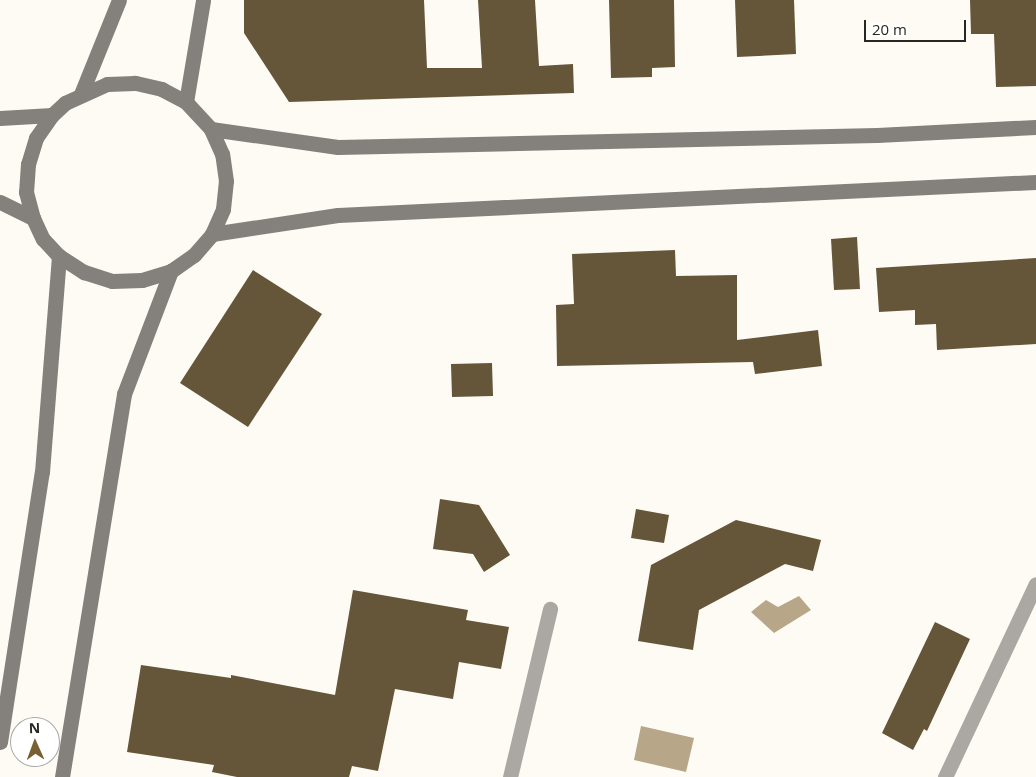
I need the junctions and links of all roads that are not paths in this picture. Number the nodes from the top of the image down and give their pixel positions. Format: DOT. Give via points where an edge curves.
graph roads {
  1 [pos="119,0"];
  2 [pos="203,0"];
  3 [pos="81,94"];
  4 [pos="186,102"];
  5 [pos="52,115"];
  6 [pos="0,118"];
  7 [pos="1036,127"];
  8 [pos="211,129"];
  9 [pos="1036,182"];
  10 [pos="0,202"];
  11 [pos="33,218"];
  12 [pos="212,234"];
  13 [pos="59,256"];
  14 [pos="171,271"];
  15 [pos="1036,584"];
  16 [pos="550,609"];
  17 [pos="0,742"];
  18 [pos="62,777"];
  19 [pos="510,777"];
  20 [pos="945,777"];
  1 -- 3 [label="street"];
  2 -- 4 [label="street"];
  3 -- 4 [label="street" via="107,84 135,83 162,89"];
  3 -- 5 [label="street"];
  4 -- 8 [label="street"];
  5 -- 6 [label="street"];
  5 -- 11 [label="street" via="36,138 28,164 26,192"];
  7 -- 8 [label="street" via="877,135 338,147"];
  8 -- 12 [label="street" via="222,154 226,181 222,208"];
  9 -- 12 [label="street" via="338,215"];
  10 -- 11 [label="street"];
  11 -- 13 [label="street" via="43,238"];
  12 -- 14 [label="street" via="194,255"];
  13 -- 14 [label="street" via="84,272 112,281 142,280"];
  13 -- 17 [label="street" via="42,472"];
  14 -- 18 [label="street" via="124,394"];
  15 -- 20 [label="street"];
  16 -- 19 [label="street"];
}
